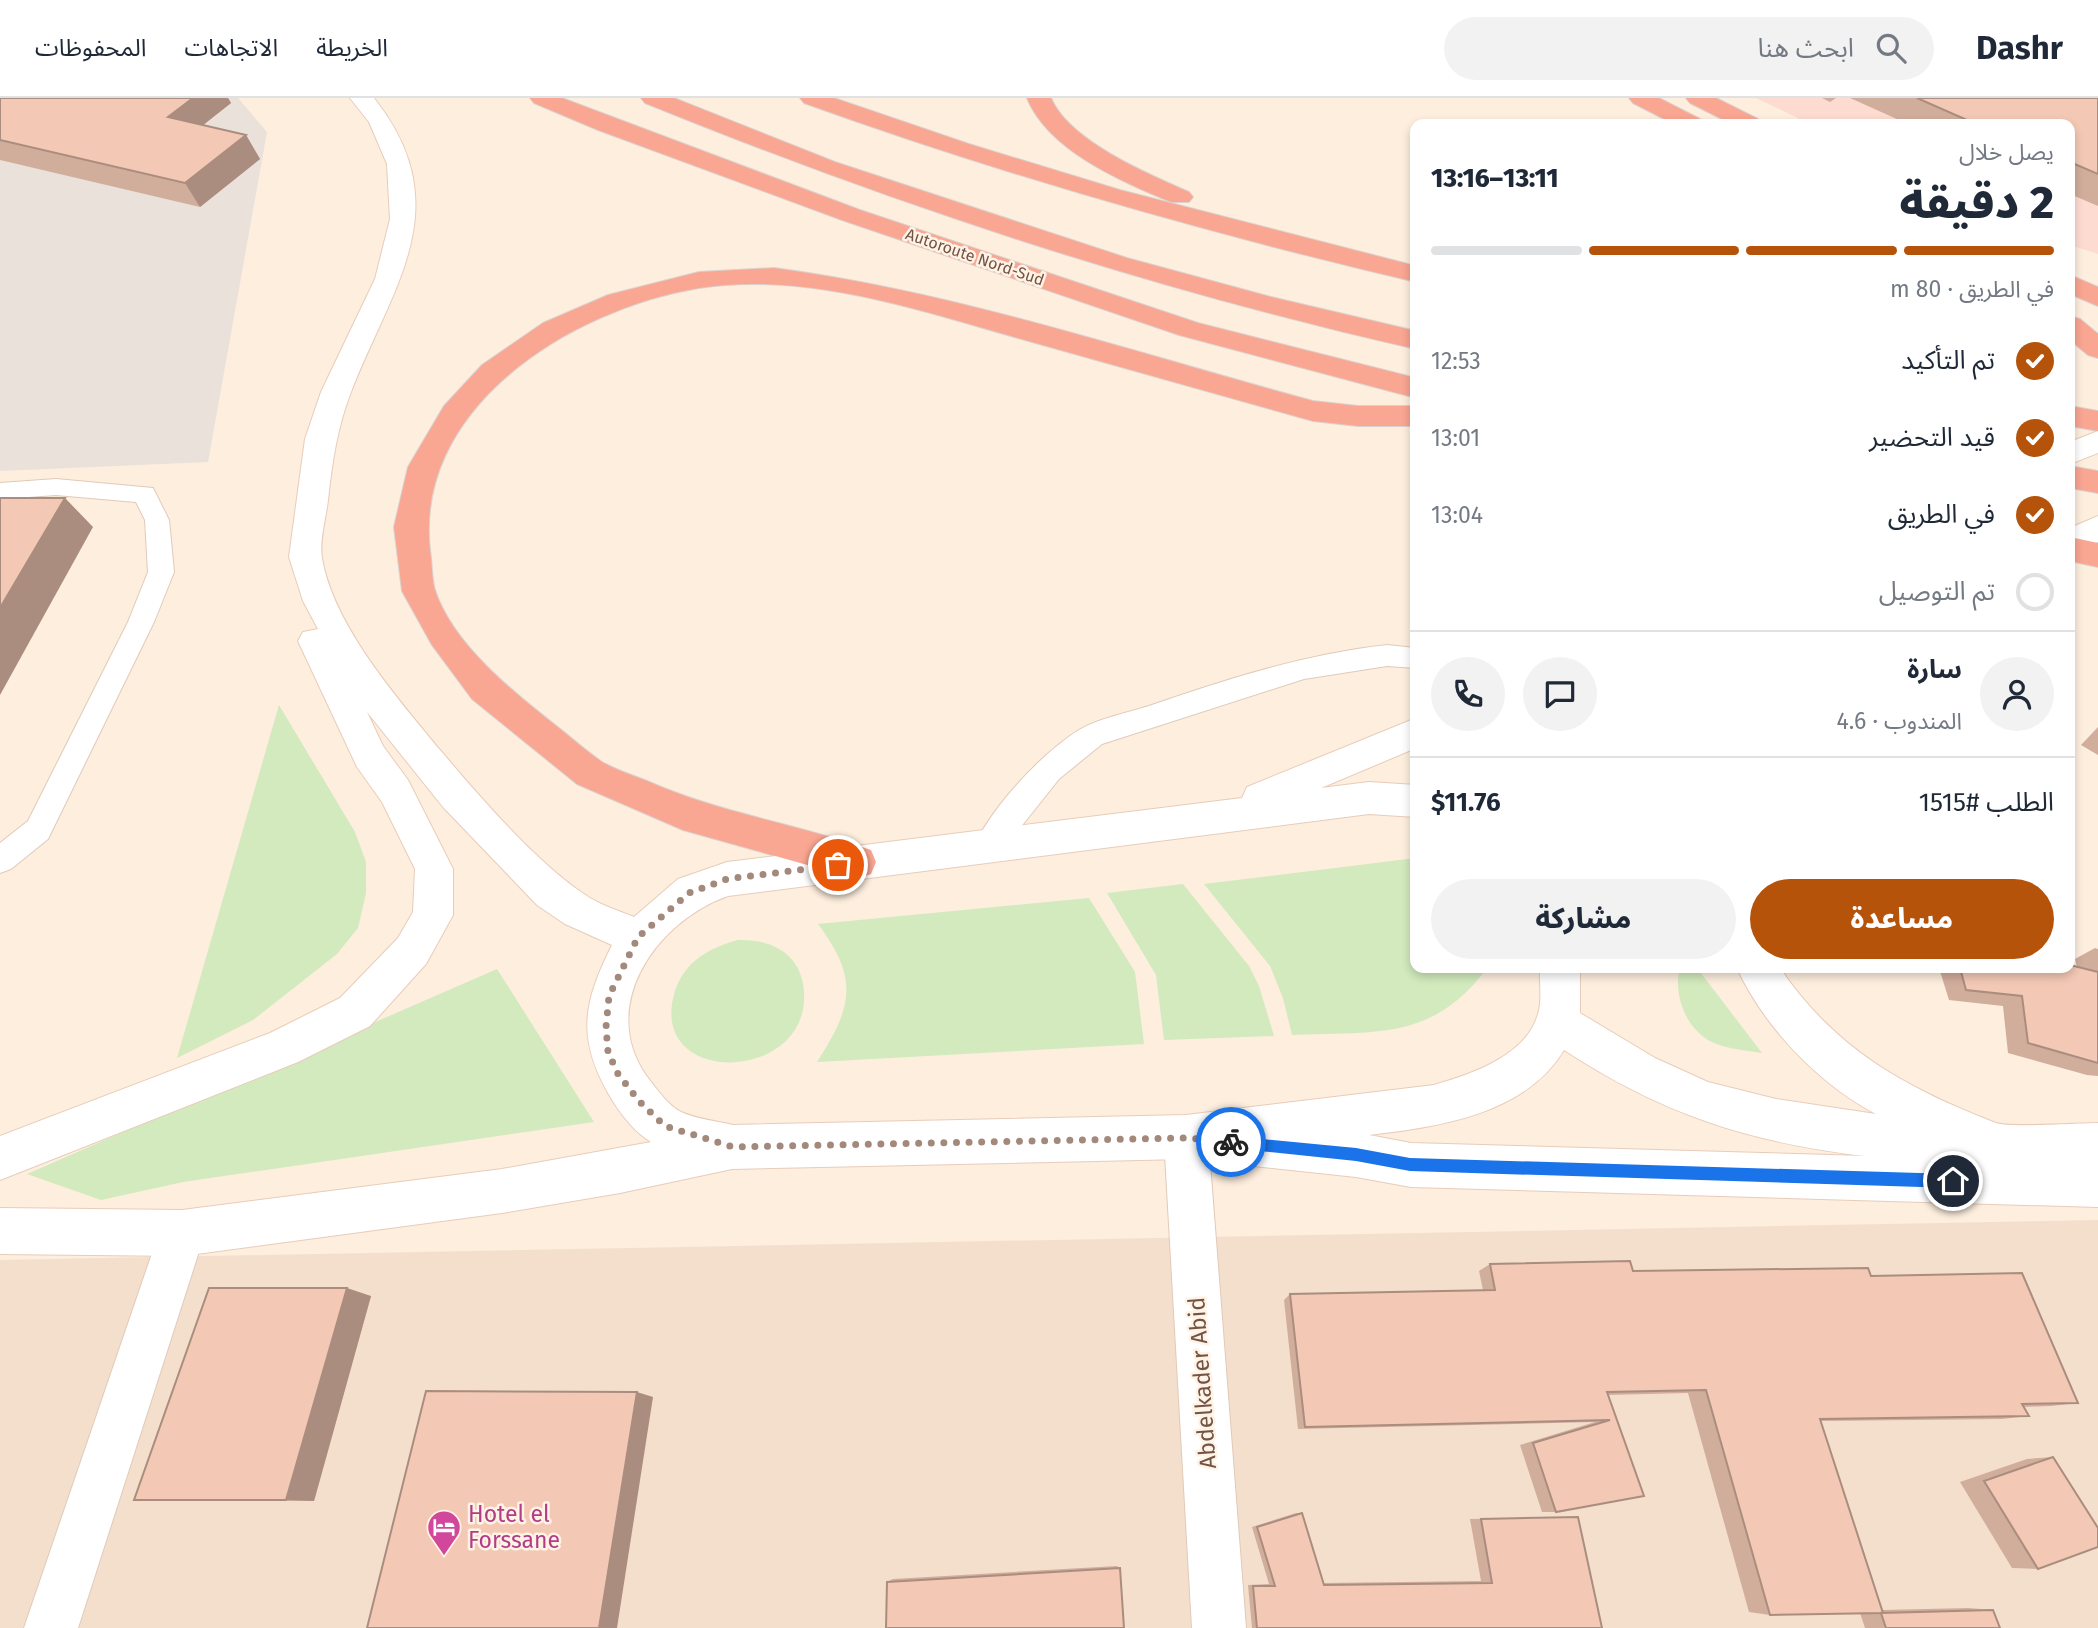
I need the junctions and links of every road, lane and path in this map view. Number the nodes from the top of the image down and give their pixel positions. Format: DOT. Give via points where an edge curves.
graph roads {
  1 [pos="362,98"];
  2 [pos="542,98"];
  3 [pos="653,98"];
  4 [pos="812,98"];
  5 [pos="1039,98"];
  6 [pos="1641,98"];
  7 [pos="1698,98"];
  8 [pos="1682,119"];
  9 [pos="1739,119"];
  10 [pos="1319,252"];
  11 [pos="1410,273"];
  12 [pos="2075,330"];
  13 [pos="1410,340"];
  14 [pos="2098,349"];
  15 [pos="1410,386"];
  16 [pos="1410,416"];
  17 [pos="2075,417"];
  18 [pos="2098,421"];
  19 [pos="2098,441"];
  20 [pos="2075,452"];
  21 [pos="2075,478"];
  22 [pos="2098,482"];
  23 [pos="0,491"];
  24 [pos="2098,527"];
  25 [pos="2075,540"];
  26 [pos="2075,550"];
  27 [pos="2098,555"];
  28 [pos="305,557"];
  29 [pos="1410,657"];
  30 [pos="1410,734"];
  31 [pos="1410,801"];
  32 [pos="1208,818"];
  33 [pos="990,844"];
  34 [pos="0,860"];
  35 [pos="857,862"];
  36 [pos="638,937"];
  37 [pos="1560,973"];
  38 [pos="1760,973"];
  39 [pos="1557,1022"];
  40 [pos="1186,1138"];
  41 [pos="2006,1146"];
  42 [pos="733,1147"];
  43 [pos="0,1158"];
  44 [pos="2096,1180"];
  45 [pos="0,1231"];
  46 [pos="182,1233"];
  47 [pos="51,1628"];
  48 [pos="1219,1628"];
  1 -- 28 [label="main road" via="380,121 399,164 403,219 389,279 336,392 320,439"];
  2 -- 15 [label="highway, Autoroute Nord-Sud" via="851,215 1189,329"];
  3 -- 13 [label="highway, Autoroute Nord-Sud" via="825,167 1068,247 1335,323"];
  4 -- 10 [label="highway" via="1090,192"];
  5 -- 10 [label="highway" via="1040,107 1058,126 1129,174"];
  6 -- 8 [label="highway"];
  7 -- 9 [label="highway"];
  10 -- 11 [label="highway"];
  12 -- 14 [label="highway"];
  16 -- 35 [label="highway" via="1313,411 938,307 849,286 774,276 699,280 618,301 553,329 492,372 454,413 423,467 410,527 419,591 444,636 484,689 590,772 683,814"];
  17 -- 18 [label="highway"];
  19 -- 20 [label="main road"];
  21 -- 22 [label="highway"];
  23 -- 34 [label="lane" via="56,487 144,494 157,520 161,572 141,622 37,830"];
  24 -- 25 [label="main road"];
  26 -- 27 [label="highway"];
  28 -- 36 [label="main road" via="320,601 362,681 456,796 551,893 579,912"];
  28 -- 43 [label="main road" via="304,588 320,656 434,869 433,915 412,951 355,1012 283,1048"];
  29 -- 33 [label="lane" via="1364,656 1272,679 1092,736 1049,768"];
  30 -- 32 [label="main road"];
  31 -- 32 [label="main road" via="1369,798"];
  32 -- 33 [label="main road"];
  33 -- 35 [label="main road"];
  35 -- 36 [label="main road" via="727,879 689,893"];
  36 -- 42 [label="main road" via="609,996 608,1052 618,1074 665,1126"];
  37 -- 39 [label="main road"];
  38 -- 41 [label="main road" via="1775,998 1828,1054 1876,1090"];
  39 -- 40 [label="main road" via="1535,1054 1507,1077 1469,1097 1434,1106"];
  39 -- 41 [label="main road" via="1646,1076 1693,1098 1782,1122 1906,1141"];
  40 -- 42 [label="main road"];
  40 -- 44 [label="main road" via="1410,1165"];
  40 -- 48 [label="main road, Abdelkader Abid"];
  41 -- 44 [label="main road"];
  42 -- 46 [label="main road" via="502,1191"];
  45 -- 46 [label="main road"];
  46 -- 47 [label="main road"];
}
